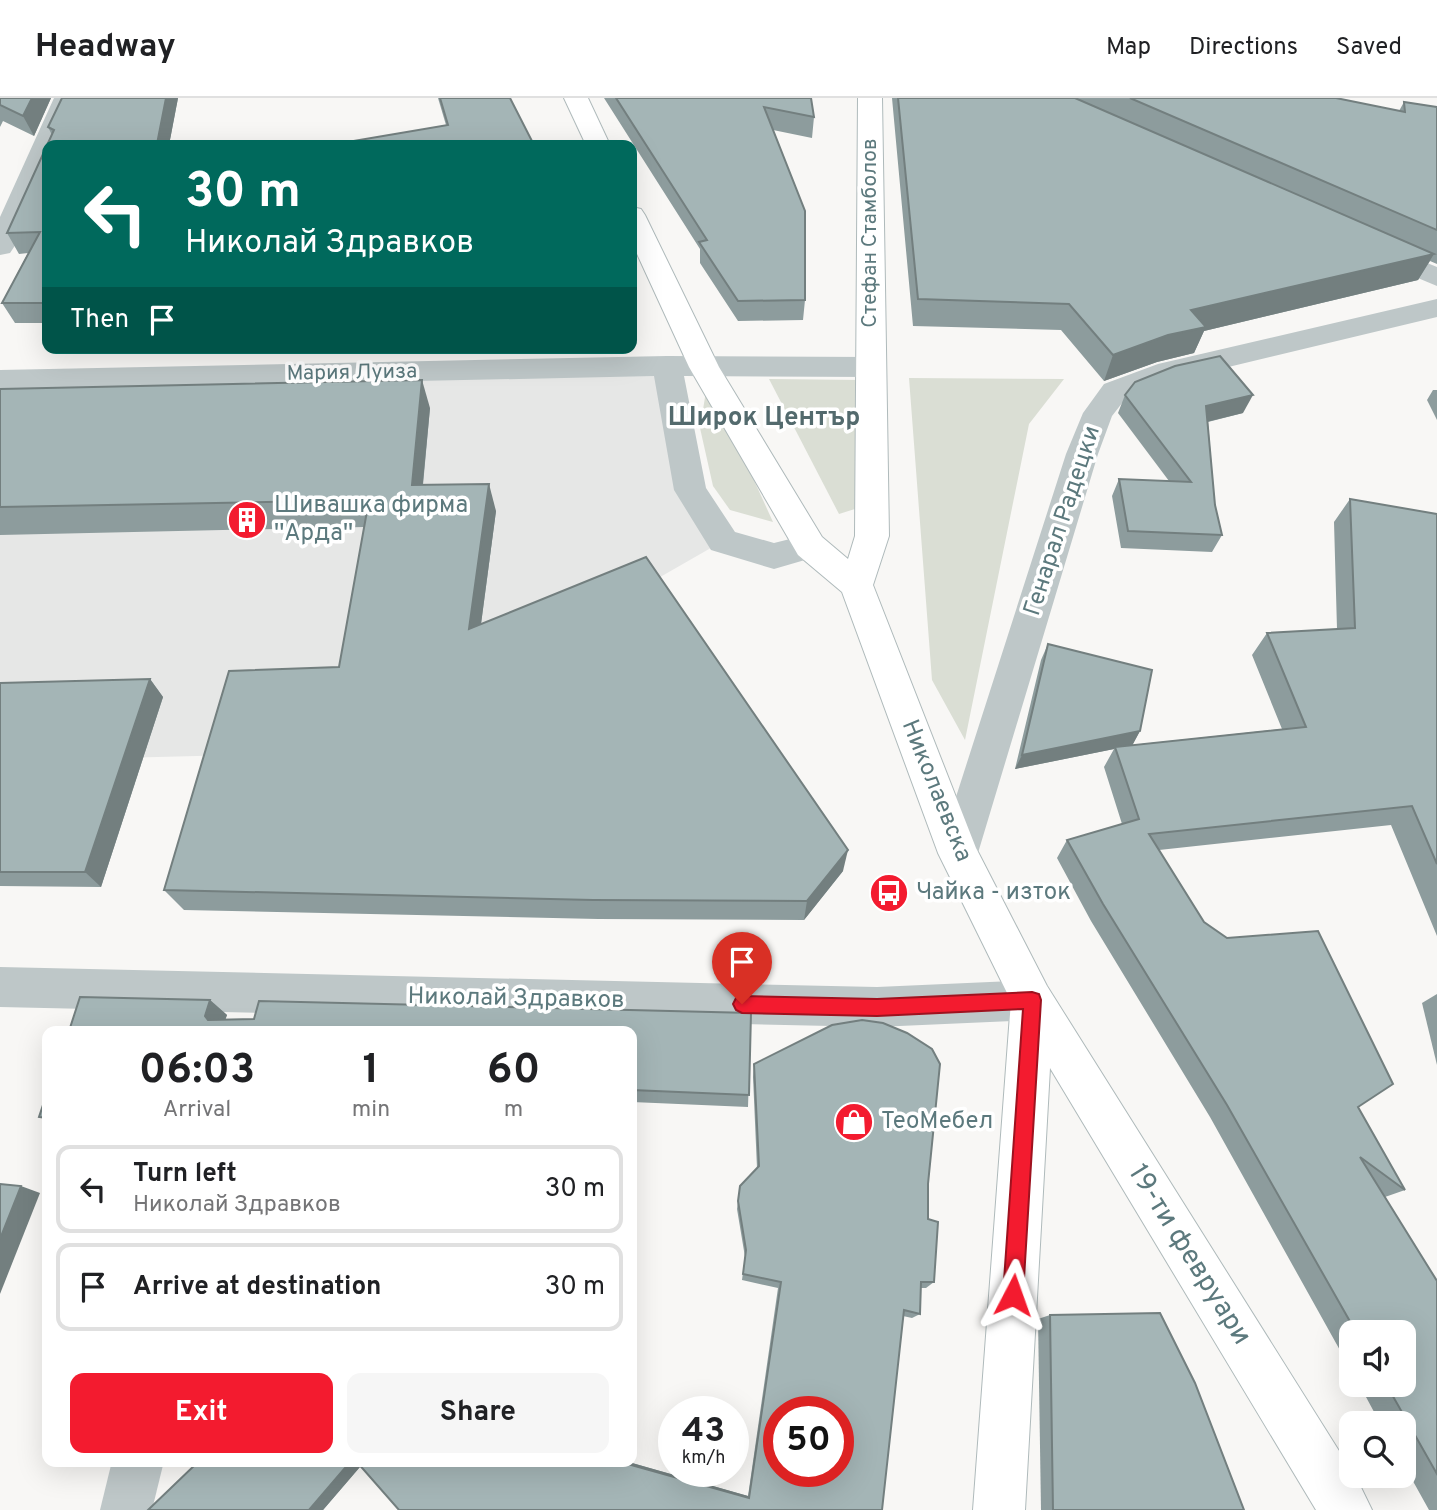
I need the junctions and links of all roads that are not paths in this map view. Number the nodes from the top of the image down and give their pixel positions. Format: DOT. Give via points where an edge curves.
graph roads {
  1 [pos="66,98"];
  2 [pos="576,98"];
  3 [pos="870,98"];
  4 [pos="47,140"];
  5 [pos="596,140"];
  6 [pos="42,152"];
  7 [pos="637,226"];
  8 [pos="1349,238"];
  9 [pos="0,247"];
  10 [pos="1437,278"];
  11 [pos="1437,308"];
  12 [pos="667,366"];
  13 [pos="704,367"];
  14 [pos="871,368"];
  15 [pos="0,380"];
  16 [pos="810,546"];
  17 [pos="856,585"];
  18 [pos="958,852"];
  19 [pos="0,987"];
  20 [pos="1032,1000"];
  21 [pos="251,1012"];
  22 [pos="137,1467"];
  23 [pos="126,1510"];
  24 [pos="999,1510"];
  25 [pos="1346,1510"];
  1 -- 4 [label="street"];
  2 -- 5 [label="main road"];
  3 -- 14 [label="main road, Стефан Стамболов"];
  6 -- 9 [label="street"];
  7 -- 13 [label="main road, Николаевска"];
  8 -- 10 [label="street"];
  11 -- 18 [label="street, Генарал Радецки" via="1158,374 1115,391 1098,413 1082,454"];
  12 -- 13 [label="street, Мария Луиза"];
  12 -- 15 [label="street, Мария Луиза"];
  12 -- 16 [label="street" via="690,490 723,541 774,556"];
  13 -- 14 [label="street"];
  13 -- 16 [label="main road, Николаевска"];
  14 -- 17 [label="main road, Стефан Стамболов" via="872,536"];
  16 -- 17 [label="main road, Николаевска"];
  17 -- 18 [label="main road, Николаевска"];
  18 -- 20 [label="main road, Николаевска"];
  19 -- 21 [label="street, Николай Здравков"];
  20 -- 21 [label="street, Николай Здравков" via="877,1007"];
  20 -- 24 [label="main road"];
  20 -- 25 [label="main road, 19-ти февруари"];
  22 -- 23 [label="street"];
}
